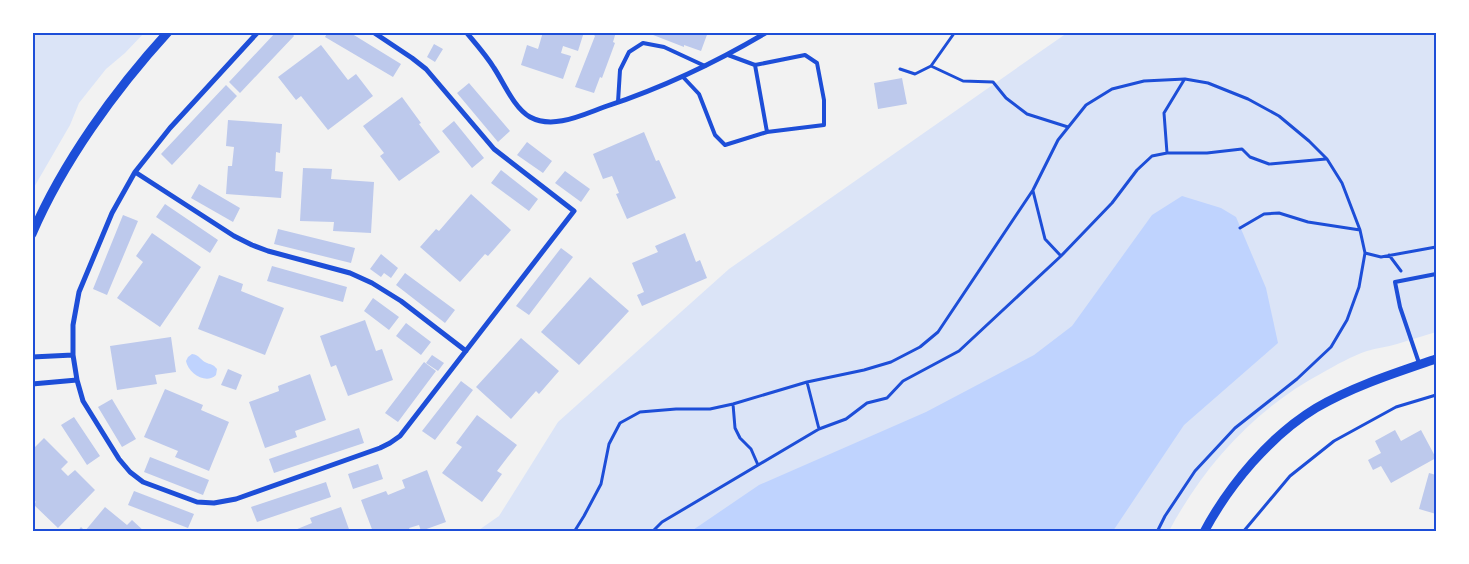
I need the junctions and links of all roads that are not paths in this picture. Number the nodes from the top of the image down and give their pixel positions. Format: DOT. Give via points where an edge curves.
graph roads {
  1 [pos="168,32"];
  2 [pos="258,32"];
  3 [pos="373,32"];
  4 [pos="466,32"];
  5 [pos="767,32"];
  6 [pos="728,55"];
  7 [pos="705,66"];
  8 [pos="755,66"];
  9 [pos="683,77"];
  10 [pos="618,102"];
  11 [pos="767,132"];
  12 [pos="135,172"];
  13 [pos="32,234"];
  14 [pos="1436,274"];
  15 [pos="466,351"];
  16 [pos="73,355"];
  17 [pos="32,357"];
  18 [pos="1436,359"];
  19 [pos="1420,365"];
  20 [pos="77,380"];
  21 [pos="32,384"];
  22 [pos="1204,532"];
  1 -- 13 [label="street" via="128,78 80,146"];
  2 -- 12 [label="street" via="170,128"];
  3 -- 15 [label="street" via="426,69 494,149 574,211"];
  4 -- 10 [label="street" via="529,117 542,122 557,122"];
  5 -- 6 [label="street"];
  6 -- 7 [label="street"];
  6 -- 8 [label="lane"];
  7 -- 9 [label="street"];
  7 -- 10 [label="lane" via="664,47 643,43 629,52 620,70"];
  8 -- 11 [label="lane"];
  8 -- 11 [label="lane" via="805,55 816,62 824,100 824,125"];
  9 -- 10 [label="street"];
  9 -- 11 [label="lane" via="698,94 715,135 725,145"];
  12 -- 15 [label="street" via="252,245 350,273 372,284 401,300"];
  12 -- 16 [label="street" via="112,213 79,292 73,325"];
  14 -- 19 [label="lane" via="1395,282"];
  15 -- 20 [label="street" via="400,436 390,444 236,499 214,503 198,502 143,482 130,472 118,459 83,401"];
  16 -- 17 [label="street"];
  16 -- 20 [label="street"];
  18 -- 19 [label="street"];
  19 -- 22 [label="street" via="1347,392 1293,424 1239,479"];
  20 -- 21 [label="street"];
}
